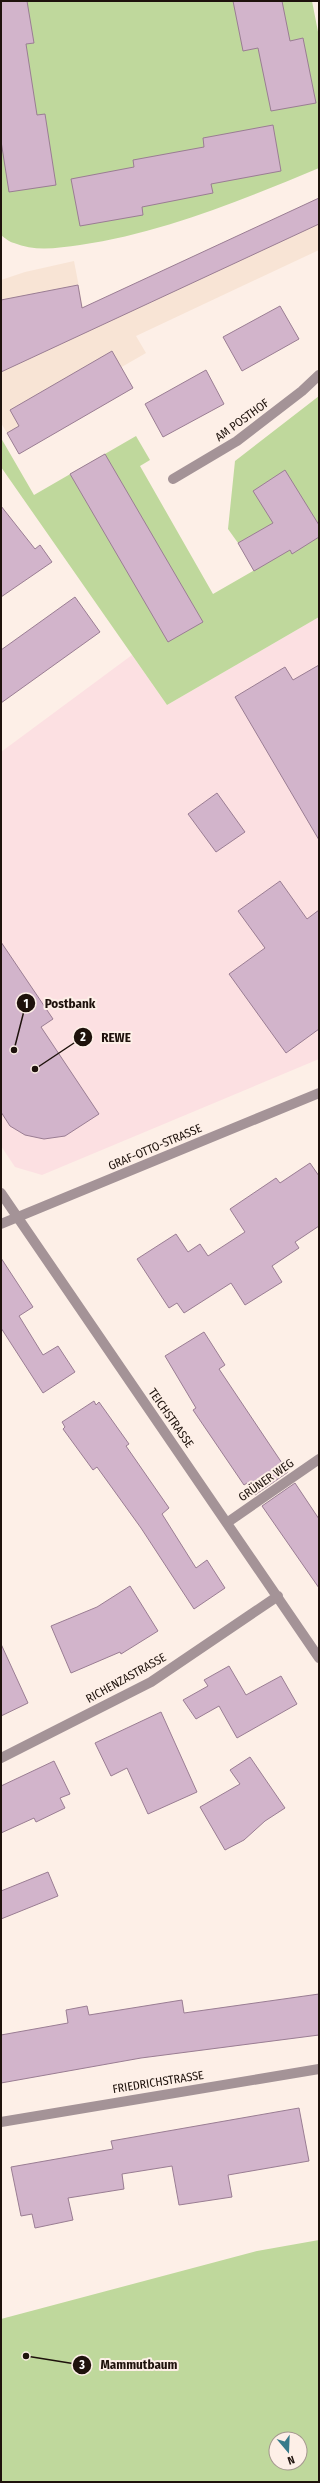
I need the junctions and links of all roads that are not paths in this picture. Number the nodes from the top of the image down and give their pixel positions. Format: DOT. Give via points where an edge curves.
graph roads {
  1 [pos="319,375"];
  2 [pos="173,479"];
  3 [pos="319,1093"];
  4 [pos="1,1193"];
  5 [pos="17,1218"];
  6 [pos="1,1224"];
  7 [pos="319,1459"];
  8 [pos="228,1522"];
  9 [pos="278,1596"];
  10 [pos="319,1658"];
  11 [pos="1,1758"];
  12 [pos="319,2069"];
  13 [pos="1,2122"];
  1 -- 2 [label="street, AM POSTHOF" via="238,441"];
  3 -- 5 [label="street, GRAF-OTTO-STRASSE"];
  4 -- 5 [label="street, TEICHSTRASSE"];
  5 -- 6 [label="street, GRAF-OTTO-STRASSE"];
  5 -- 8 [label="street, TEICHSTRASSE"];
  7 -- 8 [label="street, GRÜNER WEG"];
  8 -- 9 [label="street, TEICHSTRASSE"];
  9 -- 10 [label="street, TEICHSTRASSE"];
  9 -- 11 [label="street, RICHENZASTRASSE" via="151,1682"];
  12 -- 13 [label="street, FRIEDRICHSTRASSE"];
}
